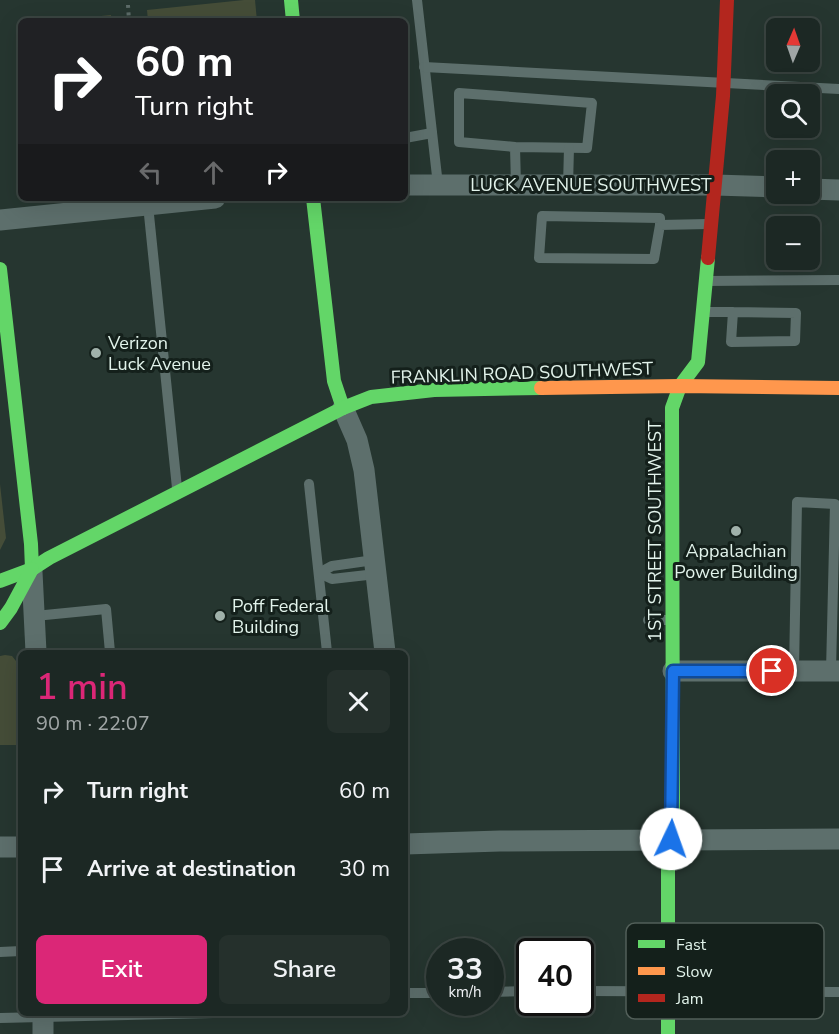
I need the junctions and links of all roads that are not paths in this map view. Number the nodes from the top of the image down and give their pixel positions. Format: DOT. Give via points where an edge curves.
graph roads {
  1 [pos="291,0"];
  2 [pos="417,0"];
  3 [pos="727,0"];
  4 [pos="293,18"];
  5 [pos="424,67"];
  6 [pos="723,83"];
  7 [pos="839,89"];
  8 [pos="432,134"];
  9 [pos="408,138"];
  10 [pos="515,147"];
  11 [pos="569,148"];
  12 [pos="715,184"];
  13 [pos="408,185"];
  14 [pos="438,185"];
  15 [pos="516,185"];
  16 [pos="568,185"];
  17 [pos="766,186"];
  18 [pos="820,189"];
  19 [pos="839,190"];
  20 [pos="186,201"];
  21 [pos="313,201"];
  22 [pos="148,205"];
  23 [pos="0,220"];
  24 [pos="711,224"];
  25 [pos="660,225"];
  26 [pos="0,268"];
  27 [pos="839,280"];
  28 [pos="706,281"];
  29 [pos="703,312"];
  30 [pos="733,312"];
  31 [pos="3,331"];
  32 [pos="680,386"];
  33 [pos="839,388"];
  34 [pos="343,408"];
  35 [pos="309,484"];
  36 [pos="178,492"];
  37 [pos="375,567"];
  38 [pos="32,569"];
  39 [pos="319,573"];
  40 [pos="0,580"];
  41 [pos="35,616"];
  42 [pos="648,620"];
  43 [pos="673,620"];
  44 [pos="0,623"];
  45 [pos="36,650"];
  46 [pos="110,650"];
  47 [pos="327,650"];
  48 [pos="385,650"];
  49 [pos="673,671"];
  50 [pos="794,671"];
  51 [pos="835,671"];
  52 [pos="408,837"];
  53 [pos="671,839"];
  54 [pos="839,839"];
  55 [pos="0,847"];
  56 [pos="18,847"];
  57 [pos="668,923"];
  58 [pos="18,951"];
  59 [pos="0,952"];
  60 [pos="626,990"];
  61 [pos="594,991"];
  62 [pos="824,992"];
  63 [pos="839,992"];
  64 [pos="408,993"];
  65 [pos="426,993"];
  66 [pos="161,1016"];
  67 [pos="0,1018"];
  68 [pos="43,1021"];
  1 -- 4 [label="street"];
  2 -- 5 [label="lane"];
  3 -- 6 [label="street, 1ST STREET SOUTHWEST"];
  5 -- 6 [label="lane"];
  5 -- 8 [label="lane"];
  6 -- 7 [label="lane"];
  6 -- 12 [label="street, 1ST STREET SOUTHWEST"];
  8 -- 9 [label="lane"];
  8 -- 14 [label="lane"];
  10 -- 11 [label="lane"];
  10 -- 11 [label="lane" via="459,142 459,93 592,103 587,148"];
  10 -- 15 [label="lane"];
  11 -- 16 [label="lane"];
  12 -- 16 [label="street, LUCK AVENUE SOUTHWEST"];
  12 -- 17 [label="street, LUCK AVENUE SOUTHWEST"];
  12 -- 24 [label="street, 1ST STREET SOUTHWEST"];
  13 -- 14 [label="street, LUCK AVENUE SOUTHWEST"];
  14 -- 15 [label="street, LUCK AVENUE SOUTHWEST"];
  15 -- 16 [label="street, LUCK AVENUE SOUTHWEST"];
  18 -- 19 [label="street"];
  20 -- 22 [label="street"];
  21 -- 34 [label="street" via="334,381"];
  22 -- 23 [label="street"];
  22 -- 36 [label="lane"];
  24 -- 25 [label="lane"];
  24 -- 28 [label="street, 1ST STREET SOUTHWEST"];
  25 -- 25 [label="lane" via="660,218 542,216 539,258 654,259"];
  26 -- 31 [label="street"];
  27 -- 28 [label="lane"];
  28 -- 29 [label="street, 1ST STREET SOUTHWEST"];
  29 -- 30 [label="lane"];
  29 -- 32 [label="street, 1ST STREET SOUTHWEST" via="698,362"];
  30 -- 30 [label="lane" via="796,313 795,341 730,342"];
  31 -- 38 [label="street"];
  32 -- 33 [label="street, FRANKLIN ROAD SOUTHWEST"];
  32 -- 34 [label="street, FRANKLIN ROAD SOUTHWEST" via="434,390 370,397"];
  32 -- 43 [label="street, 1ST STREET SOUTHWEST" via="672,408"];
  34 -- 36 [label="street, FRANKLIN ROAD SOUTHWEST"];
  34 -- 37 [label="street" via="364,470"];
  35 -- 39 [label="lane"];
  36 -- 38 [label="street, FRANKLIN ROAD SOUTHWEST"];
  37 -- 39 [label="lane" via="332,566"];
  37 -- 48 [label="street"];
  38 -- 40 [label="street, FRANKLIN ROAD SOUTHWEST"];
  38 -- 41 [label="street"];
  38 -- 44 [label="street"];
  39 -- 47 [label="lane"];
  41 -- 45 [label="street"];
  41 -- 46 [label="lane" via="106,609"];
  42 -- 43 [label="lane"];
  43 -- 49 [label="street, 1ST STREET SOUTHWEST"];
  49 -- 50 [label="street"];
  49 -- 53 [label="street, 1ST STREET SOUTHWEST"];
  50 -- 51 [label="street"];
  50 -- 51 [label="lane" via="797,502 835,504"];
  52 -- 53 [label="street"];
  53 -- 54 [label="street"];
  53 -- 57 [label="street, 1ST STREET SOUTHWEST"];
  55 -- 56 [label="street"];
  58 -- 59 [label="lane"];
  60 -- 61 [label="lane"];
  62 -- 63 [label="lane"];
  64 -- 65 [label="lane"];
  66 -- 68 [label="lane"];
  67 -- 68 [label="lane"];
}
